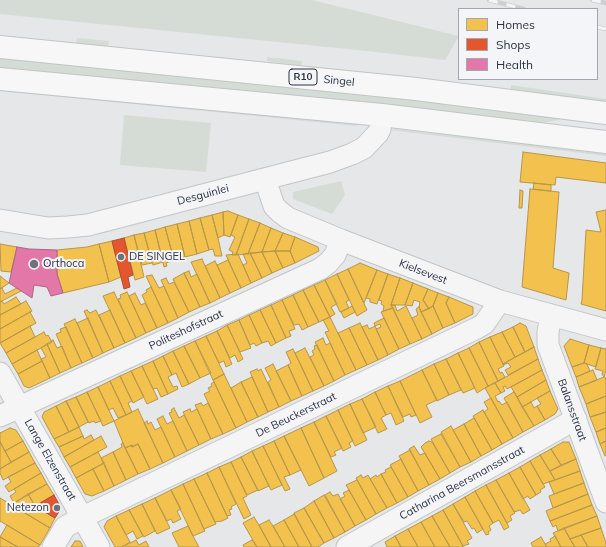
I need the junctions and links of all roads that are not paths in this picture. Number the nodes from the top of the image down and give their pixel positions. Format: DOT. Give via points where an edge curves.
graph roads {
  1 [pos="0,47"];
  2 [pos="0,79"];
  3 [pos="606,113"];
  4 [pos="382,115"];
  5 [pos="606,142"];
  6 [pos="265,179"];
  7 [pos="0,220"];
  8 [pos="341,240"];
  9 [pos="500,301"];
  10 [pos="551,316"];
  11 [pos="606,330"];
  12 [pos="0,373"];
  13 [pos="19,407"];
  14 [pos="0,416"];
  15 [pos="576,419"];
  16 [pos="606,502"];
  17 [pos="83,517"];
  18 [pos="53,547"];
  19 [pos="99,547"];
  20 [pos="348,547"];
  1 -- 3 [label="main road, Singel / R10" via="416,89"];
  2 -- 4 [label="main road"];
  4 -- 5 [label="main road"];
  4 -- 6 [label="street, Desguinlei" via="378,133 364,148 330,162"];
  6 -- 7 [label="street, Desguinlei" via="88,225 48,228"];
  6 -- 8 [label="street, Kielsevest" via="274,206 280,212 288,218"];
  8 -- 9 [label="street, Kielsevest"];
  8 -- 13 [label="street, Politeshofstraat" via="335,255 320,269"];
  9 -- 10 [label="street, Kielsevest"];
  9 -- 17 [label="street, De Beuckerstraat" via="484,324 477,328"];
  10 -- 11 [label="street, Kielsevest"];
  10 -- 15 [label="street, Balansstraat" via="548,345"];
  12 -- 13 [label="street, Lange Elzenstraat"];
  13 -- 14 [label="street, Politeshofstraat"];
  13 -- 17 [label="street, Lange Elzenstraat"];
  15 -- 16 [label="street, Balansstraat"];
  15 -- 20 [label="street, Catharina Beersmansstraat"];
  17 -- 18 [label="street, De Beuckerstraat" via="65,527"];
  17 -- 19 [label="street, Lange Elzenstraat"];
}
